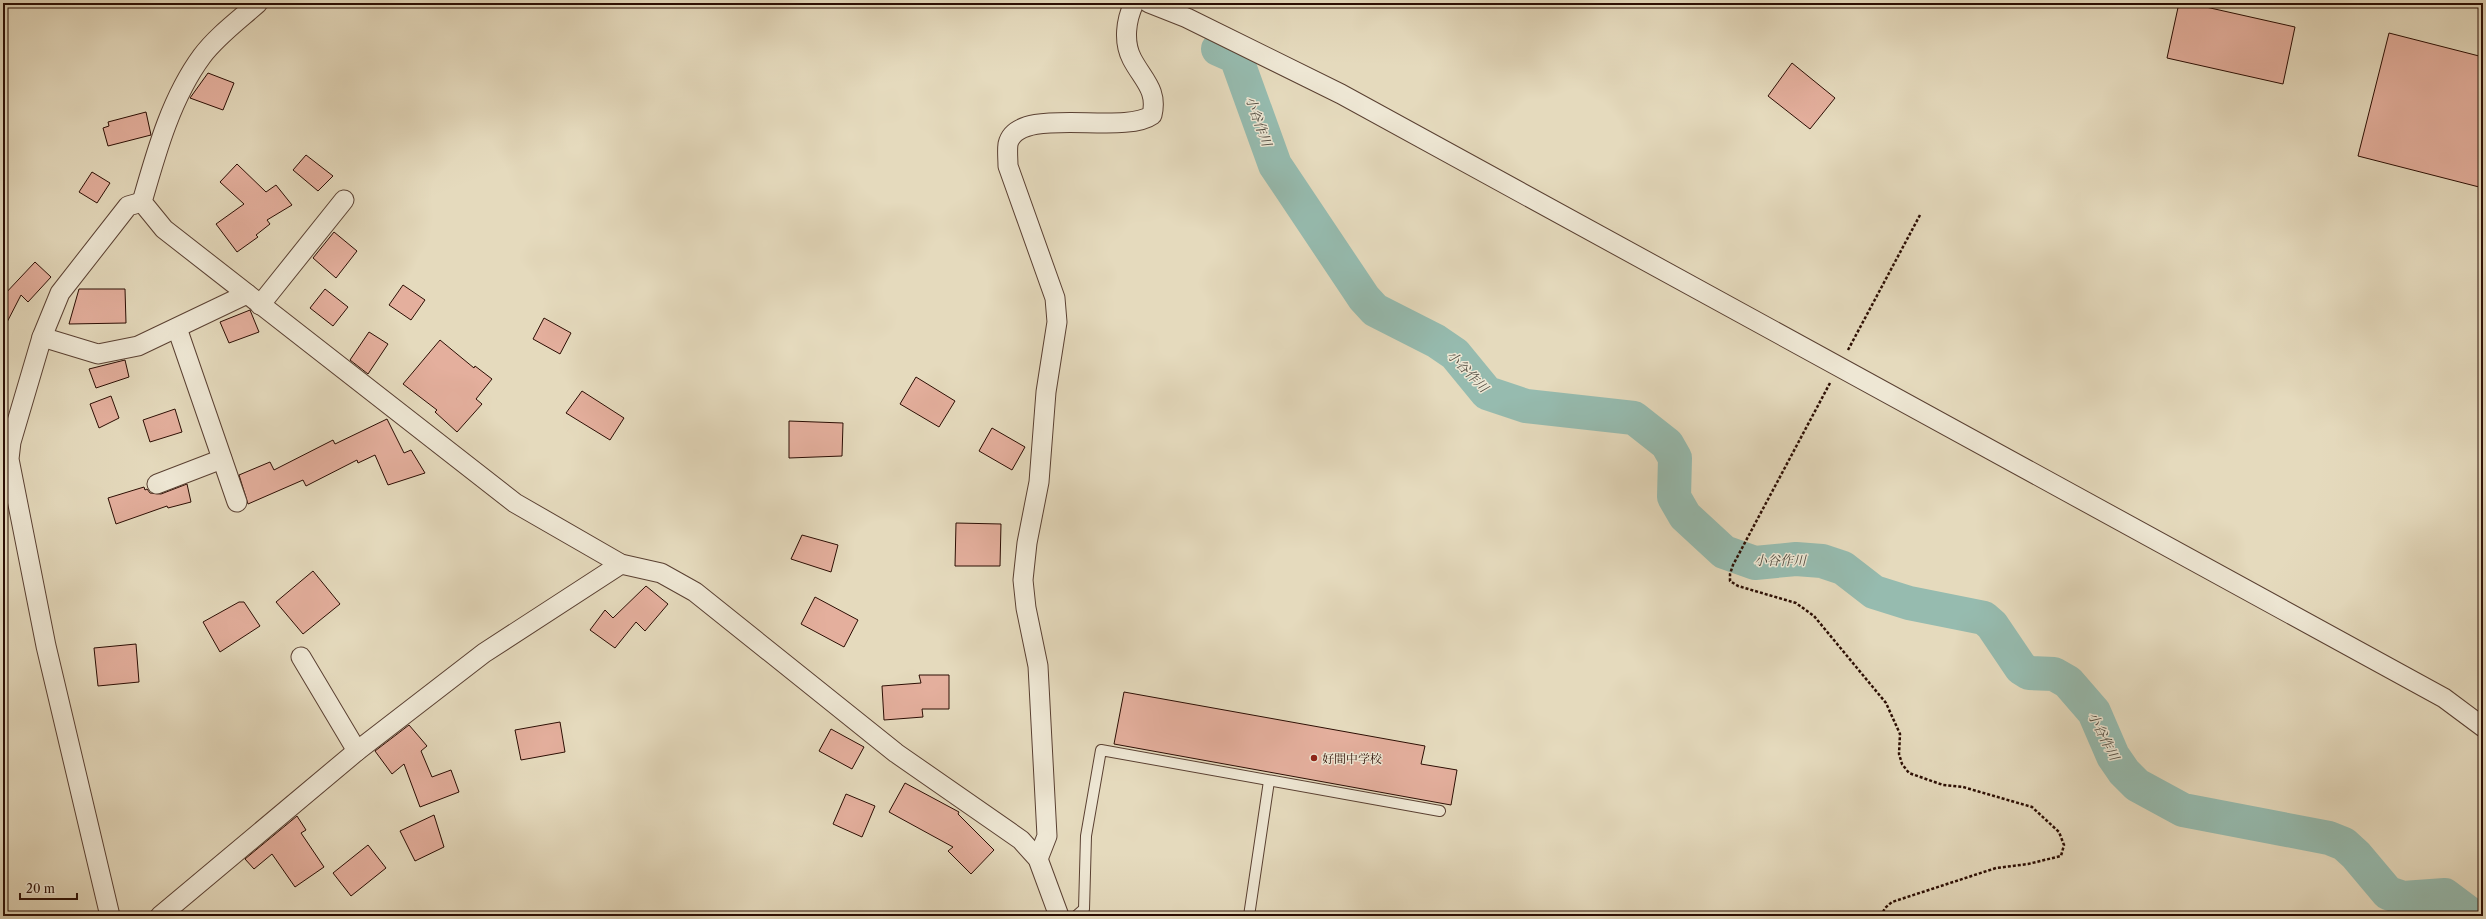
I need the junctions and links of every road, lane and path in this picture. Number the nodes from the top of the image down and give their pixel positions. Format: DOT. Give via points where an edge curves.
graph roads {
  1 [pos="258,3"];
  2 [pos="1134,3"];
  3 [pos="1150,3"];
  4 [pos="344,200"];
  5 [pos="142,202"];
  6 [pos="253,300"];
  7 [pos="177,328"];
  8 [pos="42,337"];
  9 [pos="222,459"];
  10 [pos="157,484"];
  11 [pos="237,502"];
  12 [pos="1740,553"];
  13 [pos="621,564"];
  14 [pos="301,657"];
  15 [pos="2483,727"];
  16 [pos="357,751"];
  17 [pos="1269,781"];
  18 [pos="1440,811"];
  19 [pos="1038,859"];
  20 [pos="110,916"];
  21 [pos="160,916"];
  22 [pos="1059,916"];
  23 [pos="1076,916"];
  24 [pos="1249,916"];
  25 [pos="1881,916"];
  1 -- 5 [label="street" via="202,56 178,99 153,164"];
  2 -- 19 [label="street" via="1126,29 1132,58 1146,80 1155,102 1152,115 1145,120 1098,124 1052,121 1033,124 1016,133 1008,143 1008,166 1055,298 1057,322 1046,392 1039,482 1027,543 1023,580 1038,666 1046,836"];
  3 -- 15 [label="street" via="1187,18 1348,98 2444,698"];
  4 -- 6 [label="street"];
  5 -- 6 [label="street" via="164,229"];
  5 -- 8 [label="street" via="128,206 60,293"];
  6 -- 7 [label="street"];
  6 -- 13 [label="street" via="515,503"];
  7 -- 8 [label="street" via="138,346 98,354"];
  7 -- 9 [label="street"];
  8 -- 20 [label="street" via="11,442 9,459 46,646"];
  9 -- 10 [label="street"];
  9 -- 11 [label="street"];
  12 -- 25 [label="path" via="1730,574 1730,581 1738,586 1796,603 1814,616 1886,703 1900,734 1899,754 1902,764 1909,772 1943,785 1963,786 2032,806 2059,832 2064,845 2061,856 1996,868 1892,902"];
  13 -- 16 [label="street" via="484,653"];
  13 -- 19 [label="street" via="661,573 695,592 896,753 1021,840"];
  14 -- 16 [label="street"];
  16 -- 21 [label="street"];
  17 -- 18 [label="lane"];
  17 -- 23 [label="lane" via="1101,750 1086,836 1084,909"];
  17 -- 24 [label="lane"];
  19 -- 22 [label="street"];
}
